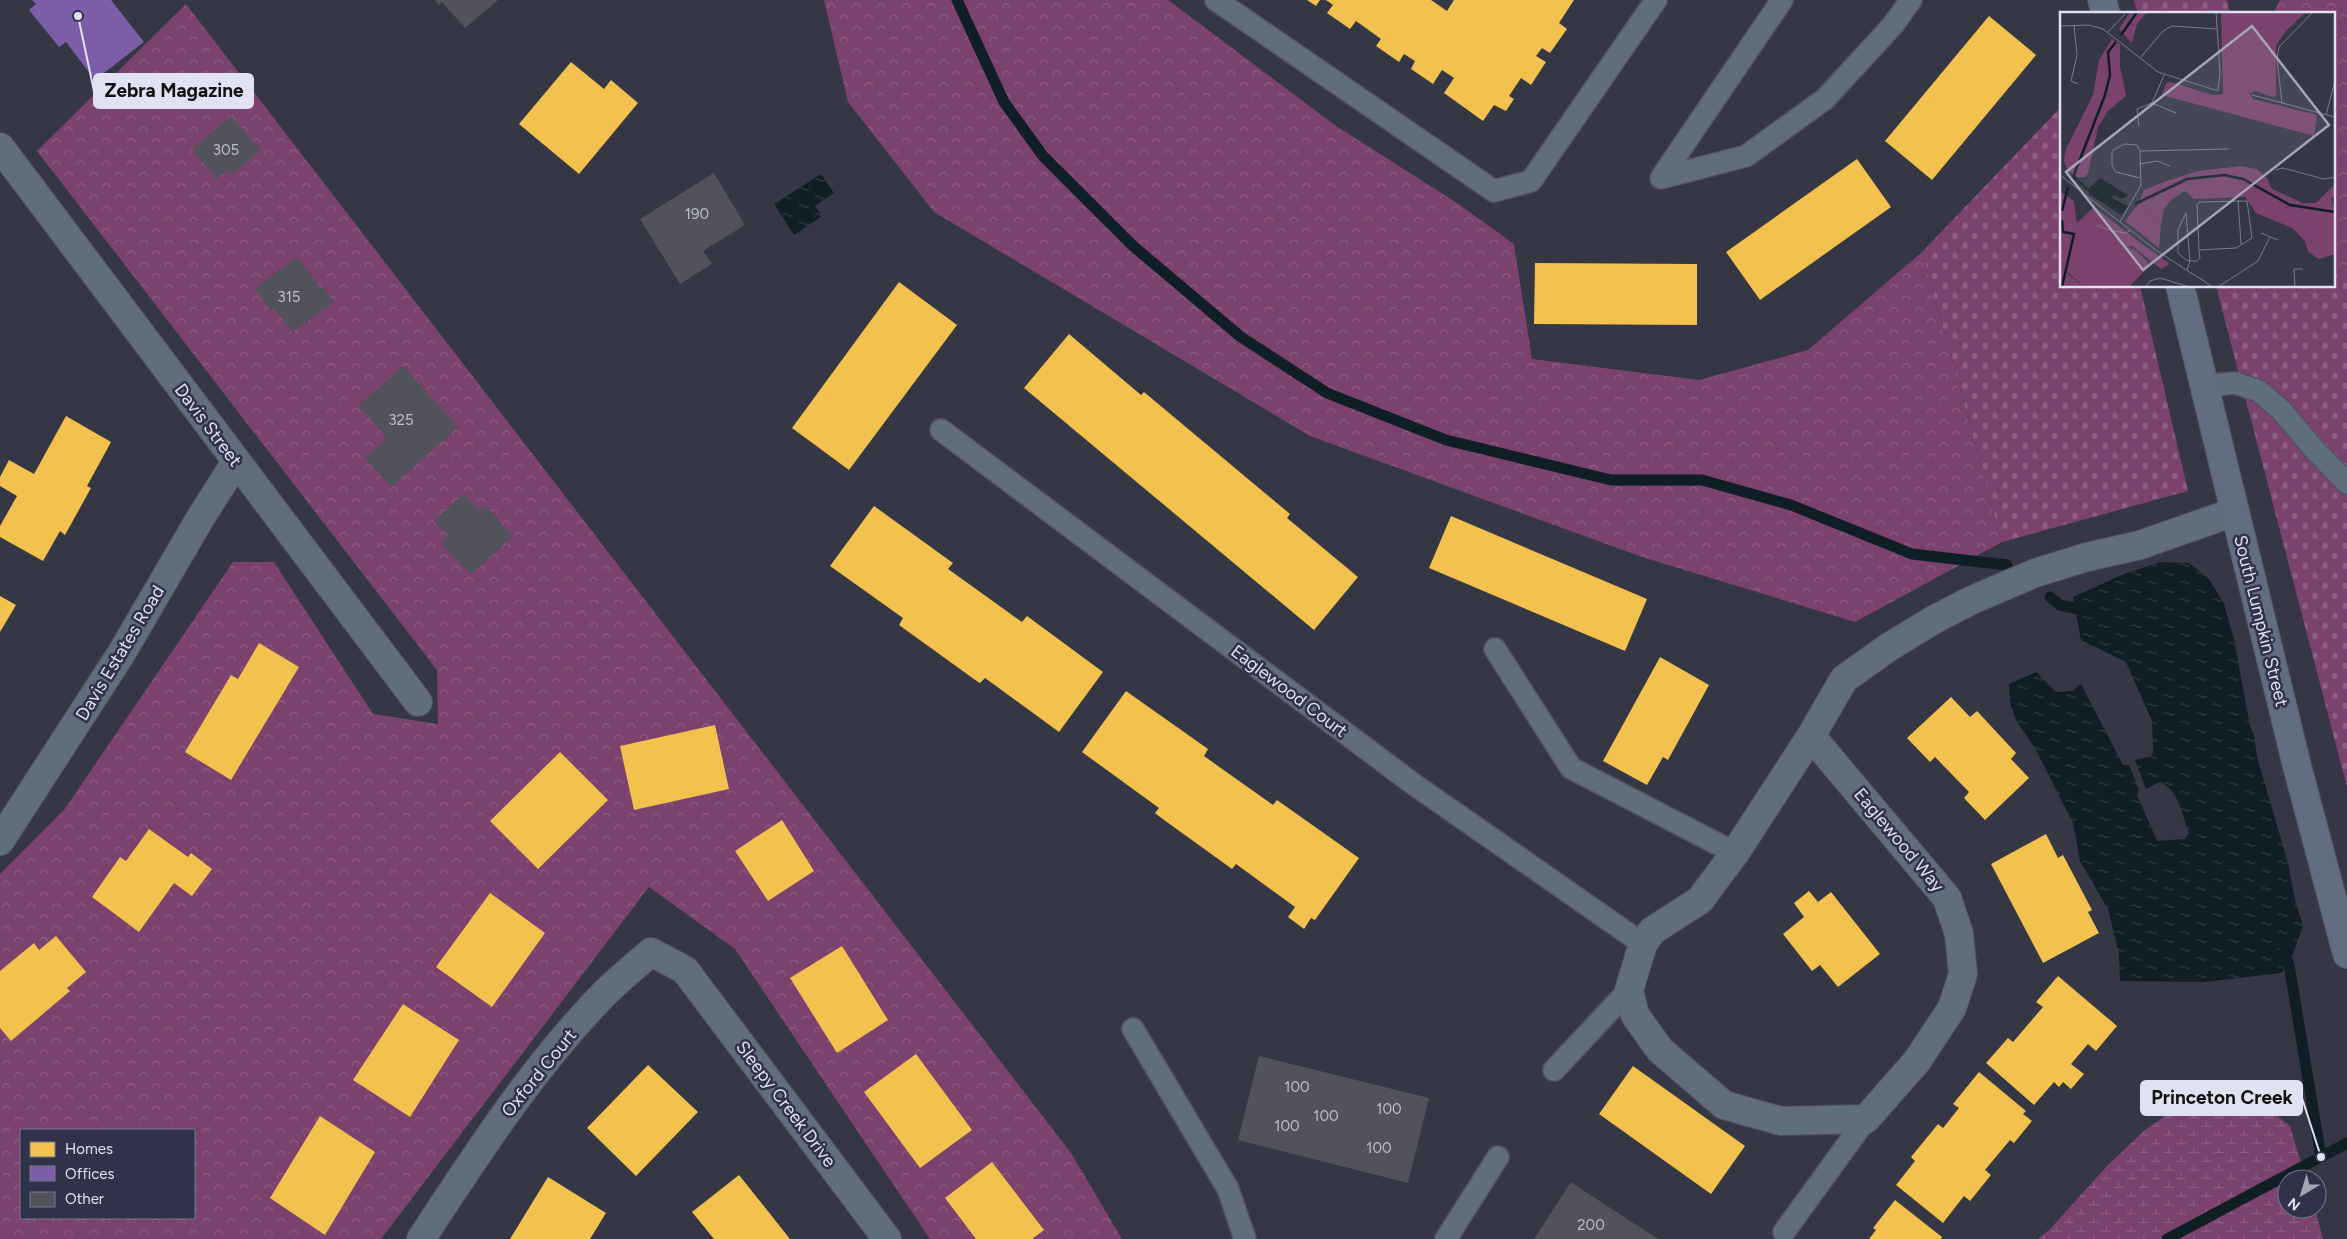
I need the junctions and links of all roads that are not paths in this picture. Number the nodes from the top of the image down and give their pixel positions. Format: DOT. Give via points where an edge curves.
graph roads {
  1 [pos="1216,0"];
  2 [pos="1656,0"];
  3 [pos="1782,0"];
  4 [pos="1911,0"];
  5 [pos="0,147"];
  6 [pos="2180,288"];
  7 [pos="2204,386"];
  8 [pos="940,430"];
  9 [pos="236,462"];
  10 [pos="2347,483"];
  11 [pos="2234,512"];
  12 [pos="1495,649"];
  13 [pos="418,702"];
  14 [pos="1811,736"];
  15 [pos="0,841"];
  16 [pos="1736,853"];
  17 [pos="1643,944"];
  18 [pos="2347,954"];
  19 [pos="686,970"];
  20 [pos="1629,990"];
  21 [pos="1133,1029"];
  22 [pos="1554,1070"];
  23 [pos="1866,1119"];
  24 [pos="1498,1157"];
  25 [pos="1784,1232"];
  26 [pos="421,1239"];
  27 [pos="887,1239"];
  28 [pos="1245,1239"];
  29 [pos="1446,1239"];
  1 -- 2 [label="lane" via="1494,191 1531,181"];
  3 -- 4 [label="lane" via="1661,178 1746,156 1825,99 1893,25"];
  5 -- 9 [label="street, Davis Street"];
  6 -- 7 [label="main road, South Lumpkin Street"];
  7 -- 10 [label="lane" via="2235,383 2259,391 2281,410"];
  7 -- 11 [label="main road, South Lumpkin Street"];
  8 -- 17 [label="lane, Eaglewood Court" via="1412,783"];
  9 -- 13 [label="street, Davis Street"];
  9 -- 15 [label="street, Davis Estates Road" via="120,654"];
  11 -- 14 [label="street" via="2140,545 2035,573 1935,619 1844,679"];
  11 -- 18 [label="main road, South Lumpkin Street"];
  12 -- 16 [label="lane" via="1571,768"];
  14 -- 16 [label="street"];
  14 -- 23 [label="street, Eaglewood Way" via="1947,898 1959,934 1963,974 1952,1008 1917,1061"];
  16 -- 17 [label="street" via="1700,900 1652,931"];
  17 -- 20 [label="street"];
  19 -- 26 [label="street, Oxford Court" via="651,952 603,994 501,1119"];
  19 -- 27 [label="street, Sleepy Creek Drive"];
  20 -- 22 [label="lane"];
  20 -- 23 [label="street" via="1635,1016 1660,1050 1724,1105 1781,1121"];
  21 -- 28 [label="lane" via="1228,1189"];
  23 -- 25 [label="lane"];
  24 -- 29 [label="lane"];
}
